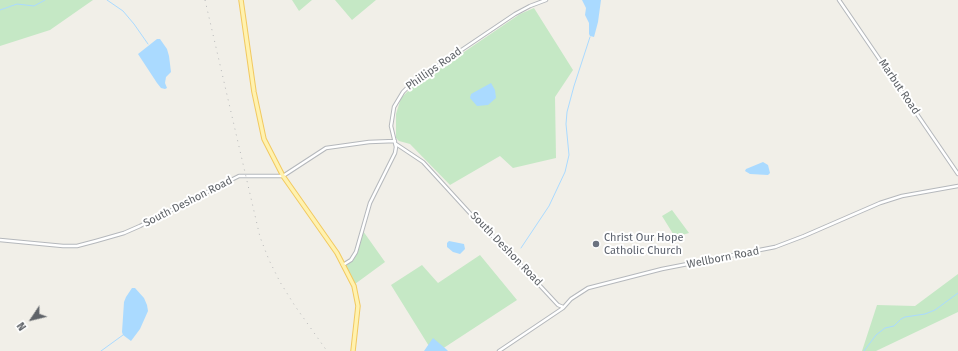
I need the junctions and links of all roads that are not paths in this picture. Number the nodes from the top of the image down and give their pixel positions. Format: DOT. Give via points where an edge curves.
graph roads {
  1 [pos="241,0"];
  2 [pos="546,0"];
  3 [pos="839,0"];
  4 [pos="395,142"];
  5 [pos="958,174"];
  6 [pos="283,176"];
  7 [pos="958,186"];
  8 [pos="0,240"];
  9 [pos="344,265"];
  10 [pos="563,308"];
  11 [pos="353,351"];
  12 [pos="499,351"];
  1 -- 6 [label="main road" via="254,92 264,139"];
  2 -- 4 [label="street, Phillips Road" via="515,14 408,86 394,107 391,126"];
  3 -- 5 [label="street, Marbut Road"];
  4 -- 6 [label="street" via="369,142 326,148"];
  4 -- 9 [label="street, Phillips Road" via="395,153 370,203 356,252"];
  4 -- 10 [label="street, South Deshon Road" via="423,162"];
  6 -- 8 [label="street, South Deshon Road" via="239,176 124,233 77,246"];
  6 -- 9 [label="main road"];
  7 -- 10 [label="street, Wellborn Road" via="902,196 880,203 775,247 662,269 588,288"];
  9 -- 11 [label="main road" via="354,286 358,306"];
  10 -- 12 [label="street, Wellborn Road"];
}
